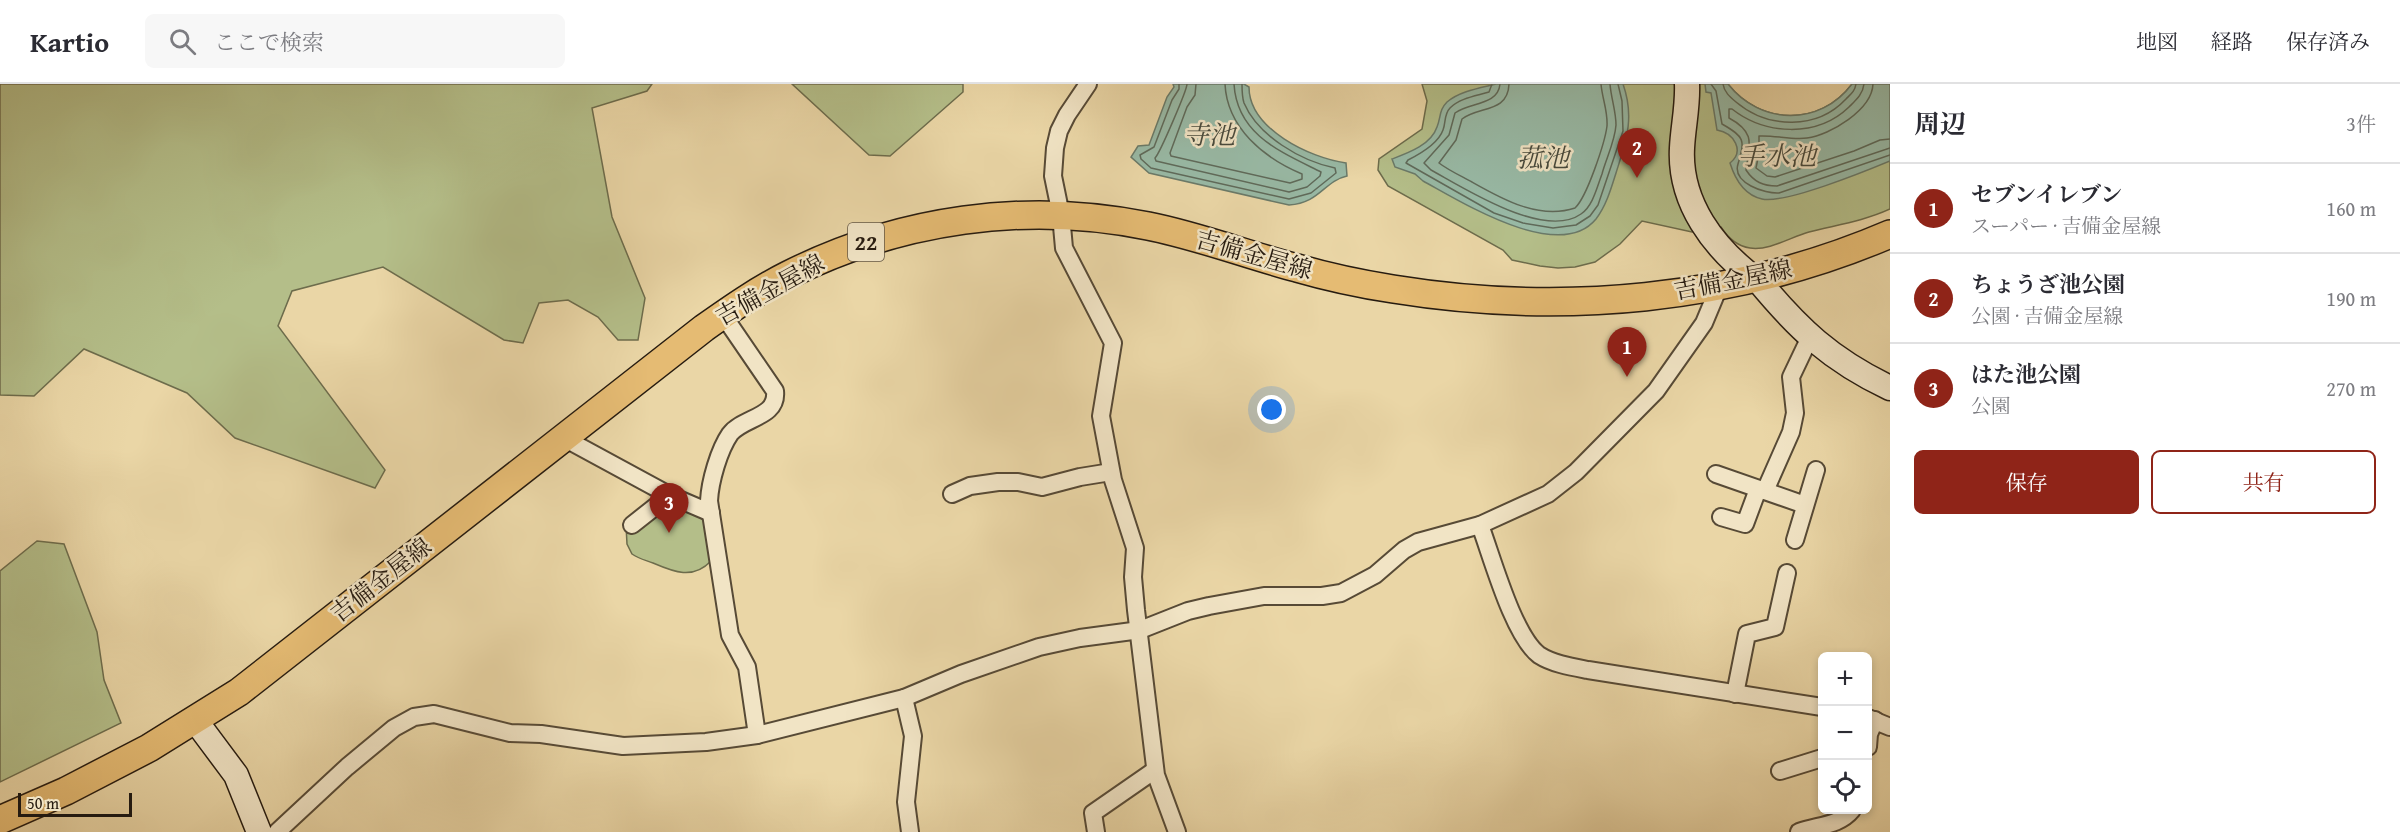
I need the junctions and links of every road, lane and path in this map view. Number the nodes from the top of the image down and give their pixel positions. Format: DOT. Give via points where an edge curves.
graph roads {
  1 [pos="1088,84"];
  2 [pos="1687,84"];
  3 [pos="1061,215"];
  4 [pos="1890,234"];
  5 [pos="1756,279"];
  6 [pos="1719,287"];
  7 [pos="723,315"];
  8 [pos="1810,337"];
  9 [pos="1890,388"];
  10 [pos="562,437"];
  11 [pos="1816,470"];
  12 [pos="1111,471"];
  13 [pos="1716,474"];
  14 [pos="1761,490"];
  15 [pos="952,494"];
  16 [pos="670,495"];
  17 [pos="1805,504"];
  18 [pos="711,513"];
  19 [pos="1721,517"];
  20 [pos="632,525"];
  21 [pos="1480,525"];
  22 [pos="1795,540"];
  23 [pos="1787,573"];
  24 [pos="1140,630"];
  25 [pos="1735,694"];
  26 [pos="904,698"];
  27 [pos="1818,706"];
  28 [pos="195,720"];
  29 [pos="757,735"];
  30 [pos="1818,759"];
  31 [pos="1155,770"];
  32 [pos="1780,771"];
  33 [pos="1849,814"];
  34 [pos="0,820"];
  35 [pos="259,832"];
  36 [pos="277,832"];
  37 [pos="910,832"];
  38 [pos="1096,832"];
  39 [pos="1177,832"];
  40 [pos="1799,832"];
  1 -- 3 [label="street" via="1067,115 1055,148 1053,176"];
  2 -- 5 [label="street" via="1682,150 1688,195 1708,233 1734,263"];
  3 -- 6 [label="main road, 吉備金屋線 / 22" via="1147,226 1333,277 1452,297 1572,302"];
  3 -- 7 [label="main road, 吉備金屋線 / 22" via="967,219 874,239 786,276"];
  3 -- 12 [label="street" via="1064,248 1113,343 1101,416"];
  4 -- 5 [label="main road, 吉備金屋線 / 22"];
  5 -- 6 [label="main road, 吉備金屋線 / 22"];
  5 -- 8 [label="street"];
  6 -- 21 [label="street" via="1704,323 1656,391 1576,472 1548,494"];
  7 -- 10 [label="main road, 吉備金屋線 / 22"];
  7 -- 18 [label="street" via="776,398 765,412 731,432 710,483"];
  8 -- 9 [label="street"];
  8 -- 14 [label="street" via="1791,377 1795,413 1791,432"];
  10 -- 16 [label="street"];
  10 -- 28 [label="main road, 吉備金屋線 / 22" via="272,667"];
  11 -- 17 [label="street"];
  12 -- 15 [label="street" via="1042,488 998,482 970,486"];
  12 -- 24 [label="street" via="1135,548"];
  13 -- 14 [label="street"];
  14 -- 17 [label="street"];
  14 -- 19 [label="street" via="1745,524"];
  16 -- 18 [label="street"];
  16 -- 20 [label="street"];
  17 -- 22 [label="street"];
  18 -- 29 [label="street" via="730,635 747,667"];
  21 -- 24 [label="street" via="1418,542 1341,593 1253,598 1188,611"];
  21 -- 25 [label="street" via="1517,627 1540,656 1588,670"];
  23 -- 25 [label="street" via="1775,627 1747,634"];
  24 -- 26 [label="street" via="1039,647"];
  24 -- 31 [label="street"];
  25 -- 27 [label="street"];
  26 -- 29 [label="street"];
  26 -- 37 [label="street" via="913,736 906,802"];
  28 -- 34 [label="main road, 吉備金屋線 / 22" via="102,773"];
  28 -- 35 [label="street" via="236,775"];
  29 -- 36 [label="street" via="623,746 510,733 434,714 414,717 394,728 347,767"];
  30 -- 32 [label="street"];
  31 -- 38 [label="street" via="1093,813"];
  31 -- 39 [label="street"];
  33 -- 40 [label="street" via="1834,823"];
}
